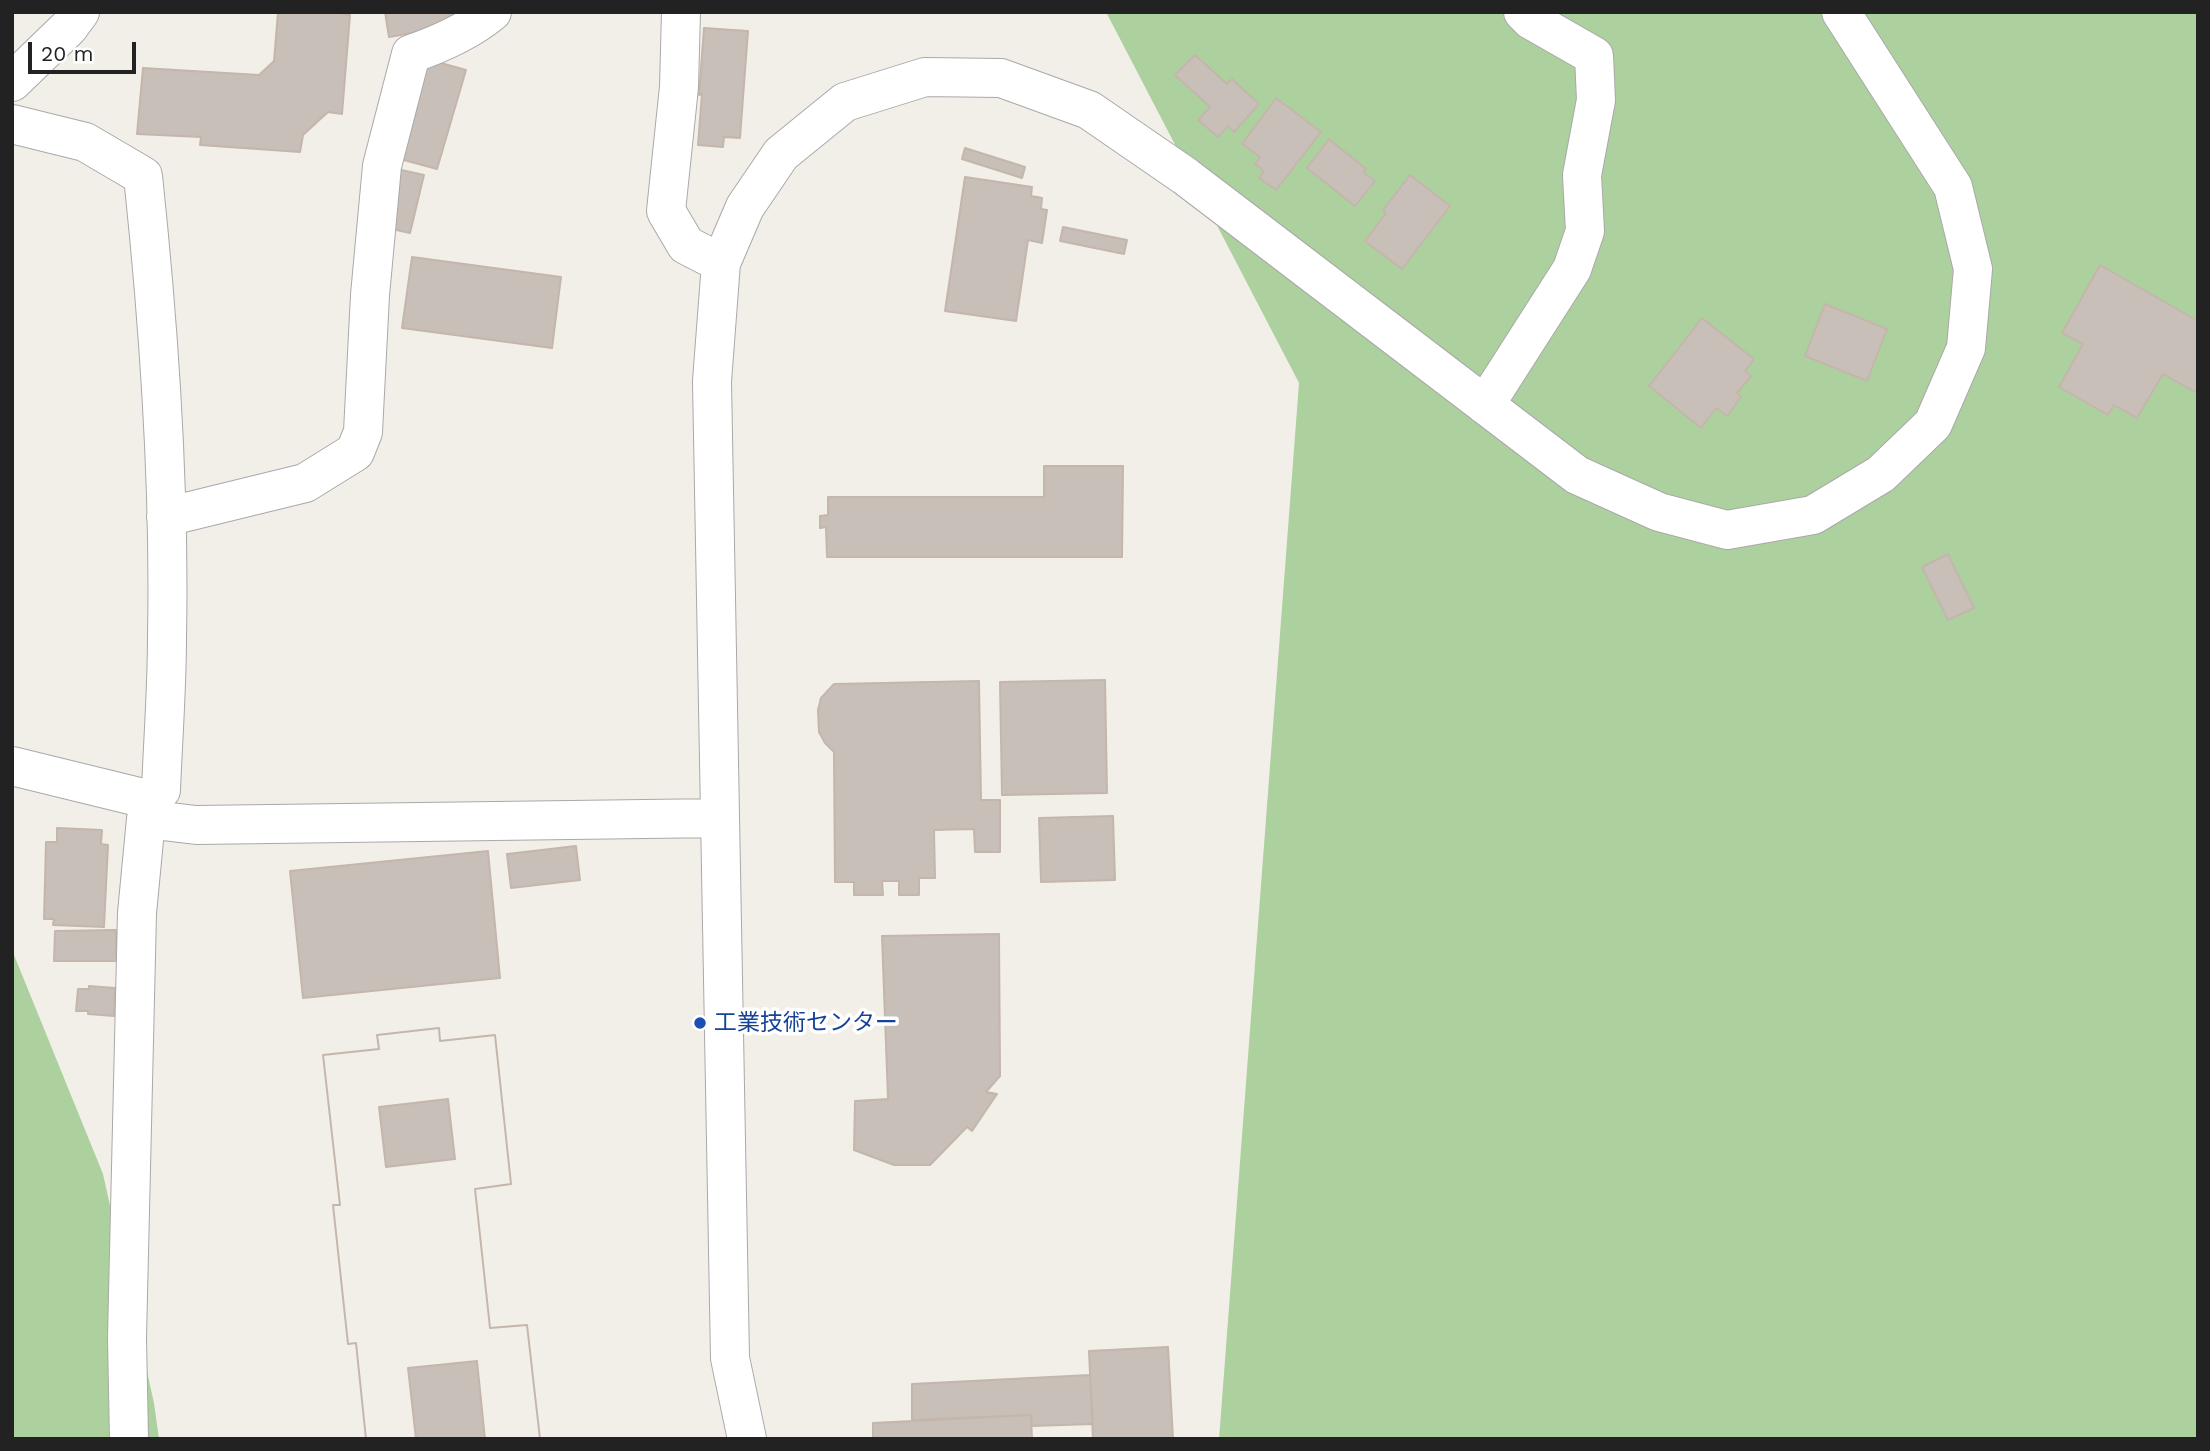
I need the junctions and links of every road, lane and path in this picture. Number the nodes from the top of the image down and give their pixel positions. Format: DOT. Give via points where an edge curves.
graph roads {
  1 [pos="80,12"];
  2 [pos="492,12"];
  3 [pos="681,12"];
  4 [pos="1522,12"];
  5 [pos="1841,12"];
  6 [pos="12,82"];
  7 [pos="12,124"];
  8 [pos="721,263"];
  9 [pos="1485,405"];
  10 [pos="166,517"];
  11 [pos="12,766"];
  12 [pos="148,809"];
  13 [pos="720,818"];
  14 [pos="130,1439"];
  15 [pos="747,1439"];
  1 -- 6 [label="street"];
  2 -- 10 [label="street" via="475,26 411,54 382,166 363,432 355,452 305,483"];
  3 -- 8 [label="street" via="679,87 666,211 686,245"];
  4 -- 9 [label="street" via="1594,56 1595,100 1582,175 1585,231 1572,269"];
  5 -- 9 [label="street" via="1953,187 1973,269 1966,348 1933,424 1881,474 1813,515 1727,530 1659,512 1577,475"];
  7 -- 10 [label="street" via="85,142 143,176 154,283"];
  8 -- 9 [label="street" via="745,207 781,155 845,102 925,78 1001,78 1088,110 1185,176"];
  8 -- 13 [label="street" via="712,381"];
  10 -- 12 [label="street" via="161,790"];
  11 -- 12 [label="street"];
  12 -- 13 [label="street" via="196,825"];
  12 -- 14 [label="street" via="137,913 127,1338"];
  13 -- 15 [label="street" via="730,1357"];
}
